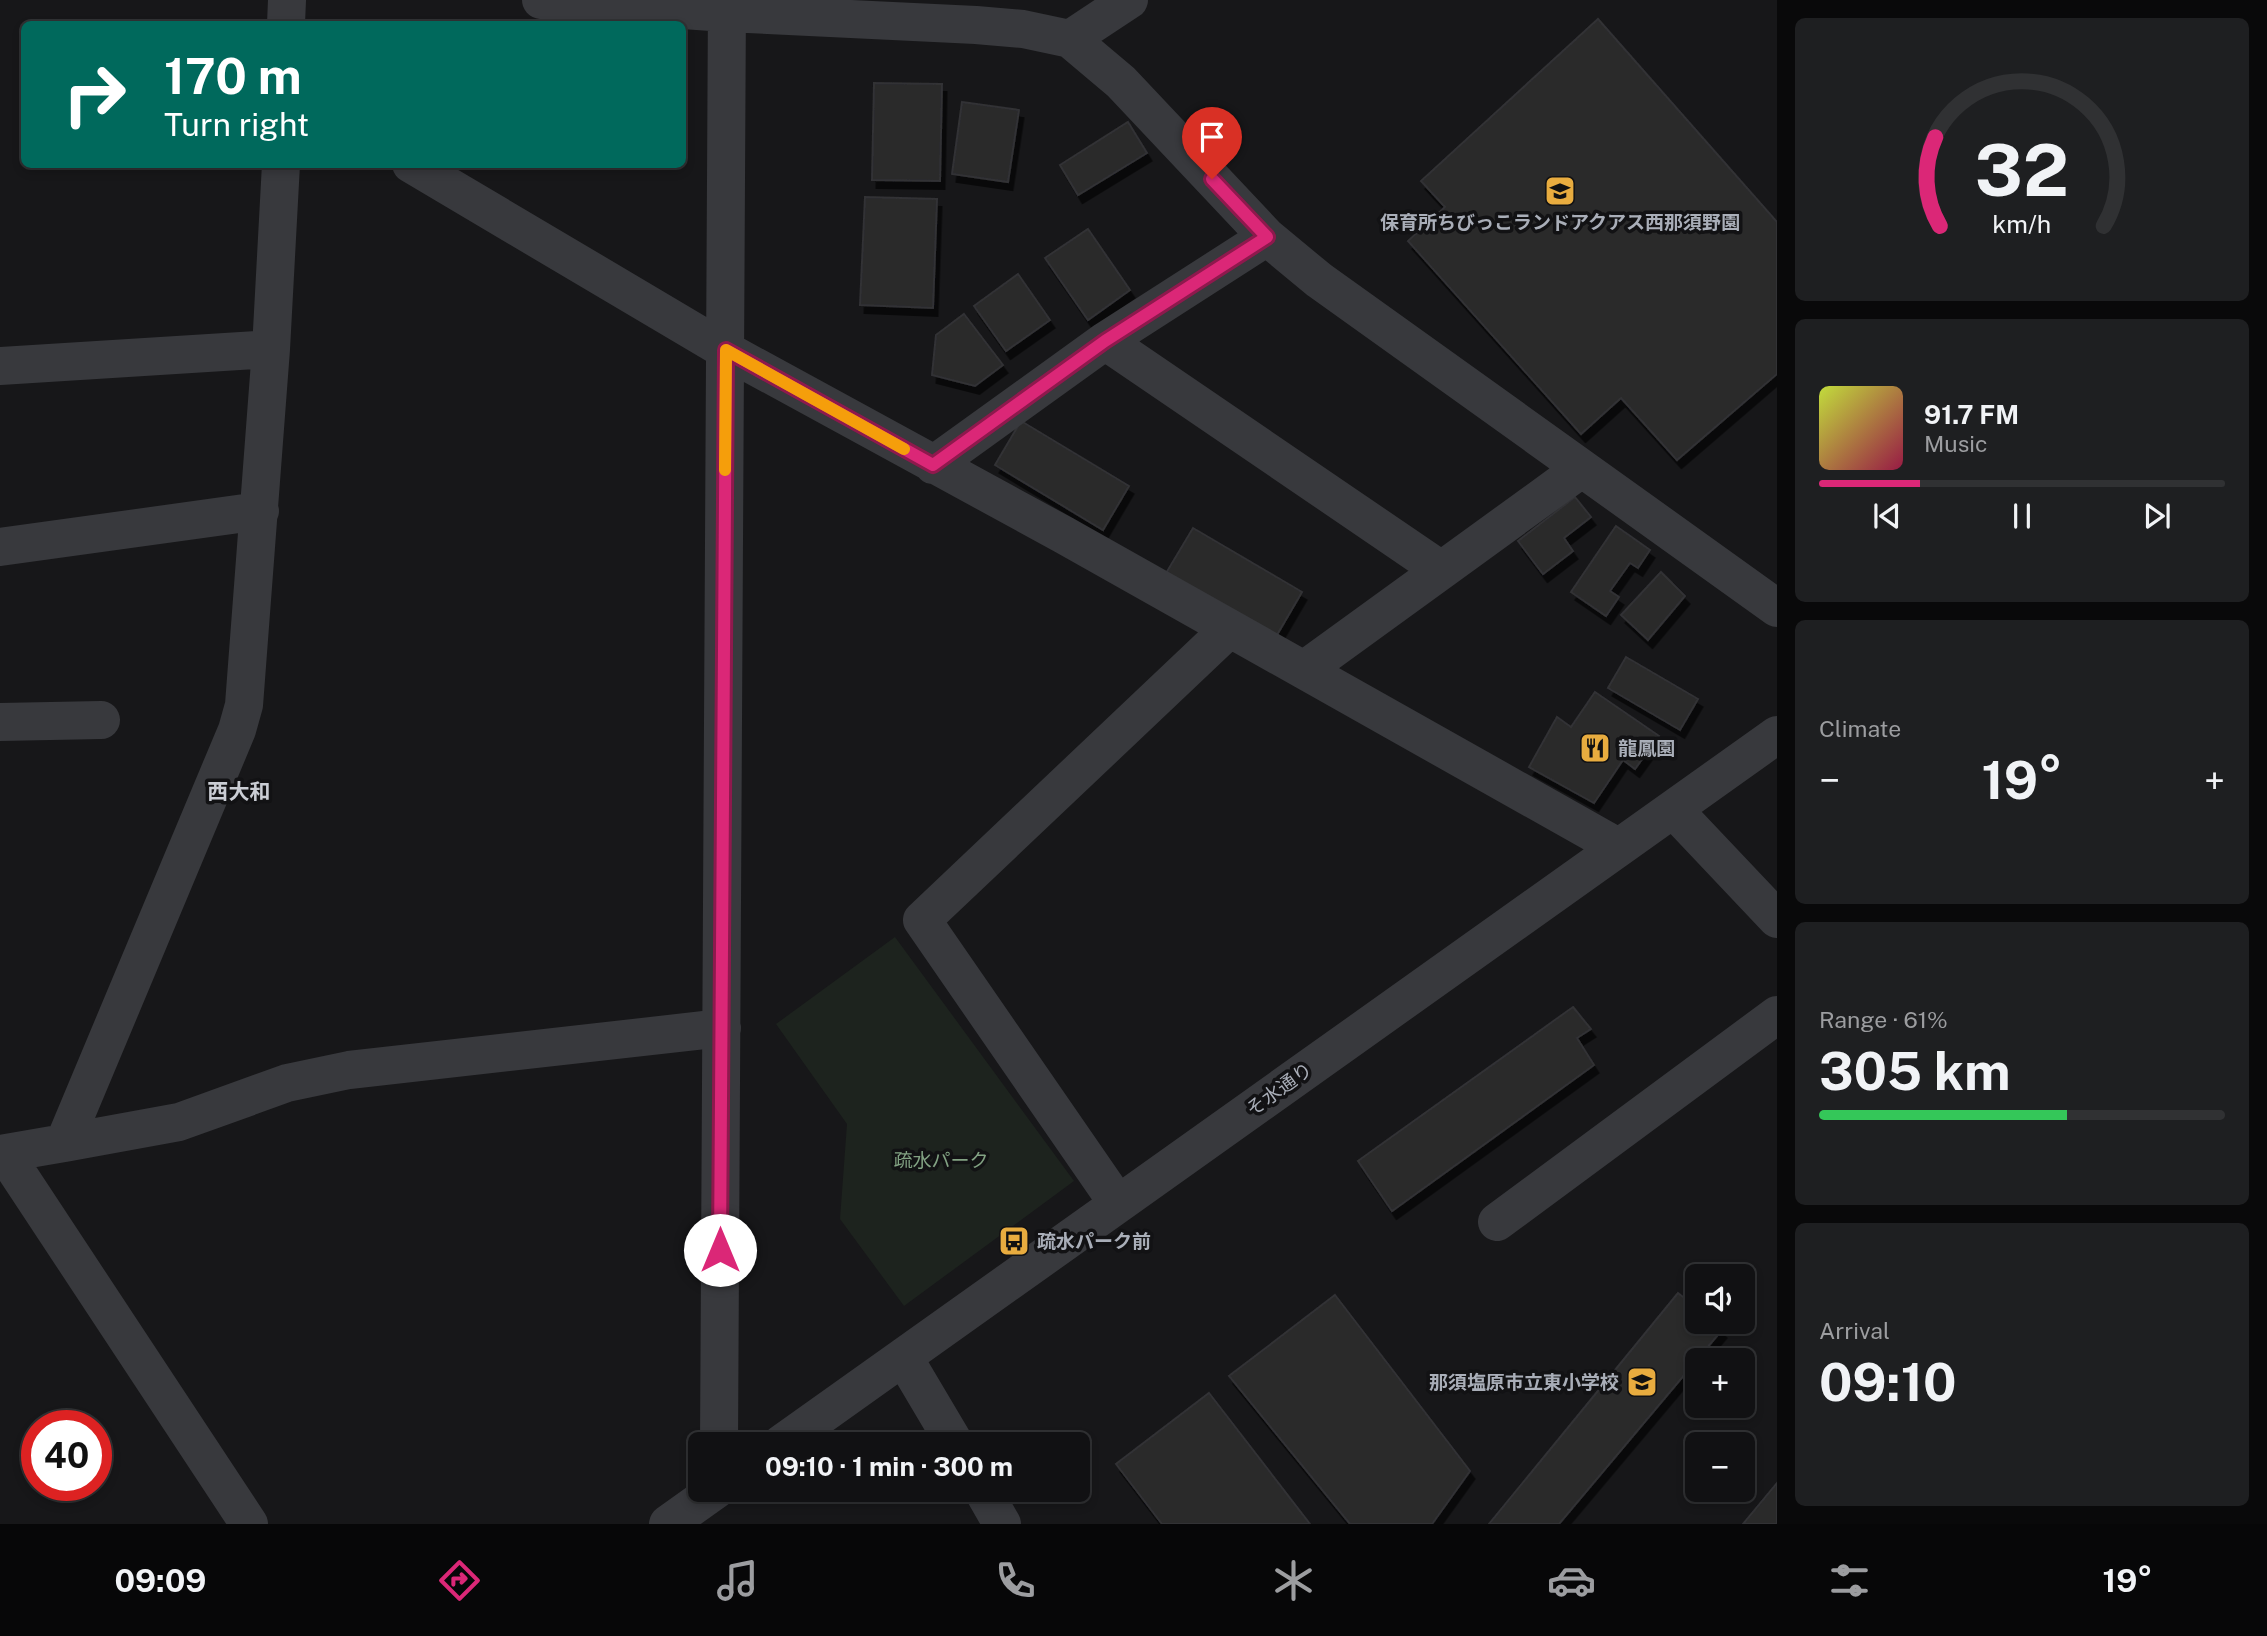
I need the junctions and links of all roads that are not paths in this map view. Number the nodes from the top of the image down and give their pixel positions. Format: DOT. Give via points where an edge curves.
graph roads {
  1 [pos="287,0"];
  2 [pos="541,0"];
  3 [pos="1129,0"];
  4 [pos="727,7"];
  5 [pos="286,21"];
  6 [pos="1070,39"];
  7 [pos="281,168"];
  8 [pos="418,168"];
  9 [pos="1267,237"];
  10 [pos="1105,341"];
  11 [pos="271,349"];
  12 [pos="726,350"];
  13 [pos="0,366"];
  14 [pos="933,465"];
  15 [pos="1581,469"];
  16 [pos="260,511"];
  17 [pos="0,547"];
  18 [pos="1441,570"];
  19 [pos="1777,608"];
  20 [pos="1229,629"];
  21 [pos="1304,670"];
  22 [pos="101,720"];
  23 [pos="0,722"];
  24 [pos="1777,735"];
  25 [pos="1673,809"];
  26 [pos="1618,847"];
  27 [pos="1777,919"];
  28 [pos="1777,1015"];
  29 [pos="722,1028"];
  30 [pos="64,1143"];
  31 [pos="3,1154"];
  32 [pos="1118,1205"];
  33 [pos="1496,1222"];
  34 [pos="904,1358"];
  35 [pos="719,1432"];
  36 [pos="798,1432"];
  37 [pos="948,1432"];
  38 [pos="699,1502"];
  39 [pos="718,1502"];
  40 [pos="989,1502"];
  41 [pos="249,1524"];
  42 [pos="668,1524"];
  43 [pos="718,1524"];
  44 [pos="1002,1524"];
  1 -- 5 [label="street"];
  2 -- 4 [label="street"];
  3 -- 6 [label="street"];
  4 -- 6 [label="street" via="1023,29"];
  4 -- 12 [label="street"];
  6 -- 9 [label="street" via="1121,82"];
  7 -- 11 [label="street"];
  8 -- 12 [label="street"];
  9 -- 10 [label="street"];
  9 -- 15 [label="street" via="1319,280"];
  10 -- 14 [label="street"];
  10 -- 18 [label="street"];
  11 -- 13 [label="street"];
  11 -- 16 [label="street"];
  12 -- 14 [label="street"];
  12 -- 29 [label="street"];
  14 -- 20 [label="street"];
  15 -- 18 [label="street"];
  15 -- 19 [label="street"];
  16 -- 17 [label="street"];
  16 -- 30 [label="street" via="244,705 237,730"];
  18 -- 21 [label="street"];
  20 -- 21 [label="street"];
  20 -- 32 [label="street" via="922,920"];
  21 -- 26 [label="street"];
  22 -- 23 [label="street"];
  24 -- 25 [label="street, そ水通り"];
  25 -- 26 [label="street, そ水通り"];
  25 -- 27 [label="street"];
  26 -- 32 [label="street, そ水通り"];
  28 -- 33 [label="street"];
  29 -- 30 [label="street" via="349,1070 287,1083 179,1122"];
  29 -- 35 [label="street"];
  30 -- 31 [label="street"];
  31 -- 41 [label="street"];
  32 -- 34 [label="street, そ水通り"];
  34 -- 36 [label="street, そ水通り"];
  34 -- 37 [label="street"];
  38 -- 42 [label="street"];
  39 -- 43 [label="street"];
  40 -- 44 [label="street"];
}
